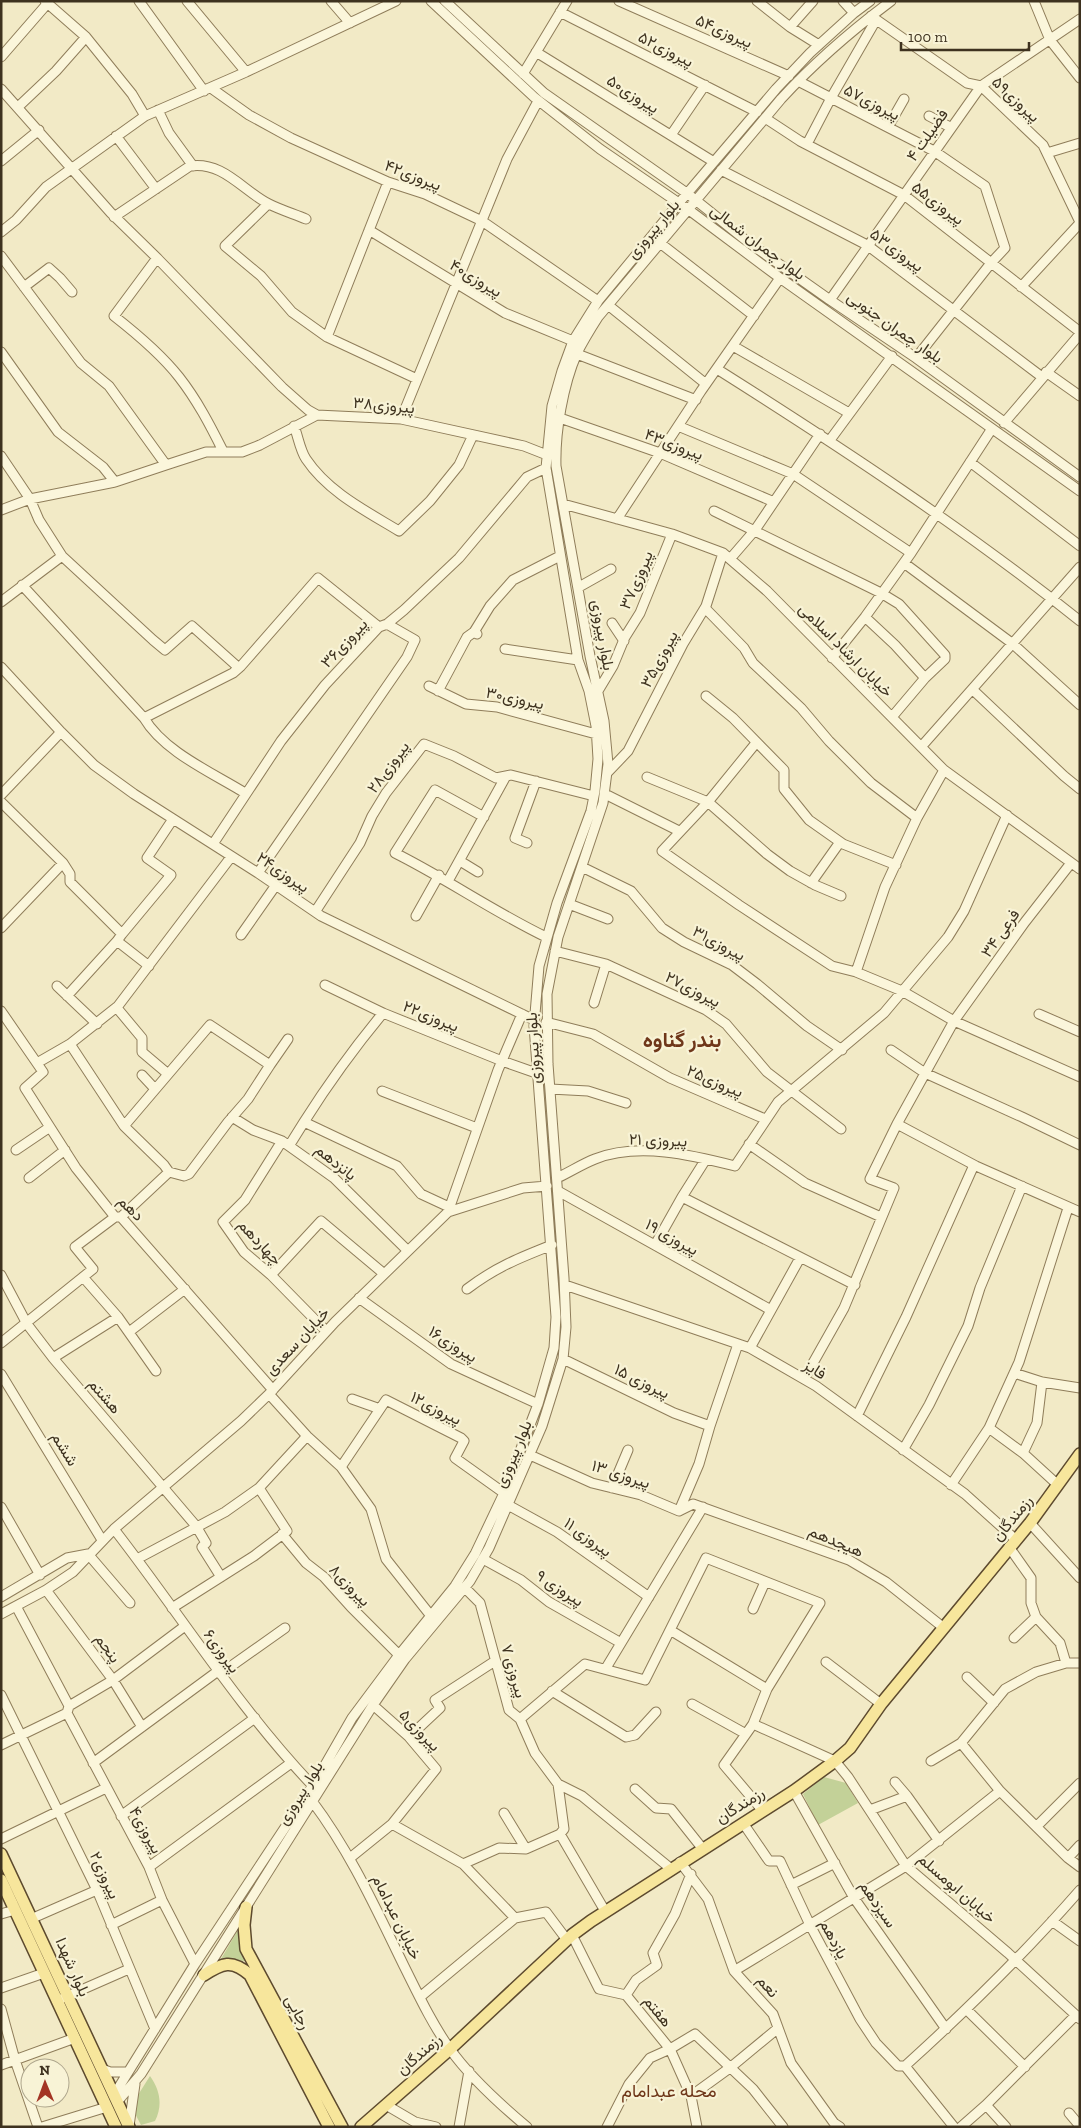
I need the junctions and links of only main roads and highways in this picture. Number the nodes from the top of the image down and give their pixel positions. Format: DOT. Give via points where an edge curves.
graph roads {
  1 [pos="1080,1454"];
  2 [pos="1076,1468"];
  3 [pos="1,1854"];
  4 [pos="1,1880"];
  5 [pos="246,1907"];
  6 [pos="204,1975"];
  7 [pos="63,1998"];
  8 [pos="271,2007"];
  9 [pos="307,2075"];
  10 [pos="113,2101"];
  11 [pos="129,2126"];
  12 [pos="116,2127"];
  13 [pos="329,2127"];
  14 [pos="342,2127"];
  15 [pos="360,2127"];
  1 -- 2 [label="main road, رزمندگان"];
  2 -- 15 [label="main road, رزمندگان" via="1058,1485 850,1748 836,1761 605,1911 570,1938 450,2050"];
  3 -- 7 [label="main road, بلوار شهدا" via="33,1918"];
  4 -- 7 [label="main road, بلوار شهدا" via="44,1972"];
  5 -- 8 [label="main road, رجایی" via="246,1949"];
  6 -- 8 [label="main road, رجایی" via="222,1965 239,1967 250,1975"];
  7 -- 10 [label="main road, بلوار شهدا" via="102,2069"];
  7 -- 10 [label="main road, بلوار شهدا" via="75,2038"];
  8 -- 9 [label="main road, رجایی"];
  9 -- 13 [label="main road, رجایی"];
  9 -- 14 [label="main road, رجایی"];
  10 -- 11 [label="main road"];
  10 -- 12 [label="main road"];
}
